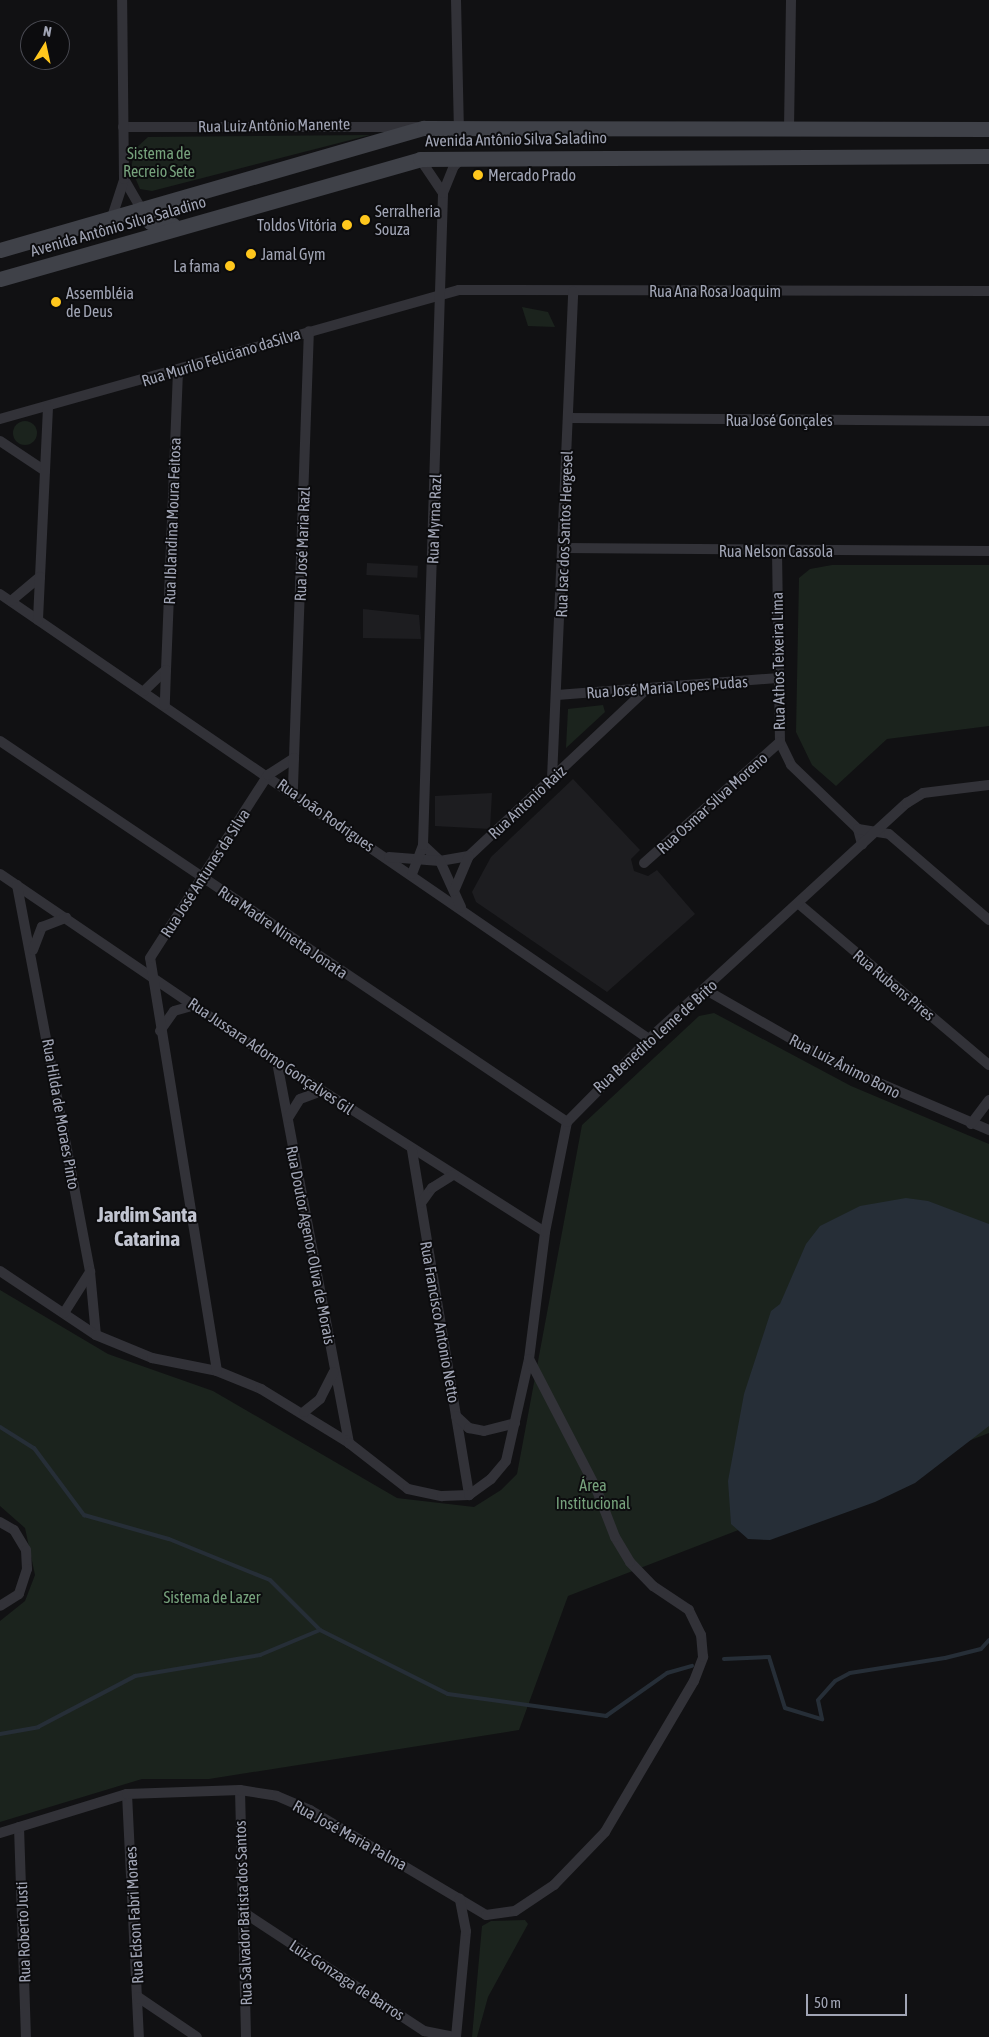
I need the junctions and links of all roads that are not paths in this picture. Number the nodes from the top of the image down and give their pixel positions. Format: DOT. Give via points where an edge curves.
graph roads {
  1 [pos="122,0"];
  2 [pos="456,0"];
  3 [pos="791,0"];
  4 [pos="123,127"];
  5 [pos="424,128"];
  6 [pos="459,128"];
  7 [pos="789,128"];
  8 [pos="989,129"];
  9 [pos="466,155"];
  10 [pos="989,156"];
  11 [pos="420,159"];
  12 [pos="124,179"];
  13 [pos="443,193"];
  14 [pos="141,210"];
  15 [pos="112,217"];
  16 [pos="180,226"];
  17 [pos="0,250"];
  18 [pos="0,279"];
  19 [pos="573,291"];
  20 [pos="989,291"];
  21 [pos="441,293"];
  22 [pos="309,331"];
  23 [pos="178,372"];
  24 [pos="48,406"];
  25 [pos="568,418"];
  26 [pos="0,419"];
  27 [pos="989,421"];
  28 [pos="0,441"];
  29 [pos="45,471"];
  30 [pos="564,548"];
  31 [pos="989,551"];
  32 [pos="777,552"];
  33 [pos="40,577"];
  34 [pos="0,594"];
  35 [pos="10,601"];
  36 [pos="38,620"];
  37 [pos="166,670"];
  38 [pos="776,678"];
  39 [pos="647,689"];
  40 [pos="144,691"];
  41 [pos="616,691"];
  42 [pos="556,695"];
  43 [pos="165,705"];
  44 [pos="623,711"];
  45 [pos="0,741"];
  46 [pos="780,742"];
  47 [pos="294,758"];
  48 [pos="268,775"];
  49 [pos="552,778"];
  50 [pos="989,785"];
  51 [pos="293,792"];
  52 [pos="858,829"];
  53 [pos="877,829"];
  54 [pos="862,844"];
  55 [pos="423,845"];
  56 [pos="386,856"];
  57 [pos="469,856"];
  58 [pos="401,859"];
  59 [pos="440,861"];
  60 [pos="418,862"];
  61 [pos="644,863"];
  62 [pos="0,874"];
  63 [pos="412,874"];
  64 [pos="201,877"];
  65 [pos="17,885"];
  66 [pos="454,891"];
  67 [pos="800,904"];
  68 [pos="461,908"];
  69 [pos="66,918"];
  70 [pos="989,920"];
  71 [pos="32,956"];
  72 [pos="150,973"];
  73 [pos="706,990"];
  74 [pos="195,1005"];
  75 [pos="160,1031"];
  76 [pos="649,1039"];
  77 [pos="278,1062"];
  78 [pos="989,1065"];
  79 [pos="322,1091"];
  80 [pos="989,1100"];
  81 [pos="288,1119"];
  82 [pos="567,1122"];
  83 [pos="971,1124"];
  84 [pos="989,1130"];
  85 [pos="412,1150"];
  86 [pos="453,1175"];
  87 [pos="420,1203"];
  88 [pos="545,1232"];
  89 [pos="0,1271"];
  90 [pos="90,1272"];
  91 [pos="64,1313"];
  92 [pos="96,1335"];
  93 [pos="528,1359"];
  94 [pos="218,1371"];
  95 [pos="335,1372"];
  96 [pos="304,1412"];
  97 [pos="456,1416"];
  98 [pos="515,1423"];
  99 [pos="349,1443"];
  100 [pos="469,1494"];
  101 [pos="0,1522"];
  102 [pos="0,1606"];
  103 [pos="240,1790"];
  104 [pos="128,1794"];
  105 [pos="19,1827"];
  106 [pos="0,1833"];
  107 [pos="459,1898"];
  108 [pos="243,1912"];
  109 [pos="138,1997"];
  110 [pos="26,2037"];
  111 [pos="139,2037"];
  112 [pos="197,2037"];
  113 [pos="246,2037"];
  114 [pos="455,2037"];
  1 -- 4 [label="street"];
  2 -- 6 [label="street"];
  3 -- 7 [label="street"];
  4 -- 5 [label="street, Rua Luiz Antônio Manente" via="379,124"];
  4 -- 12 [label="street"];
  5 -- 6 [label="main road, Avenida Antônio Silva Saladino"];
  5 -- 14 [label="main road, Avenida Antônio Silva Saladino"];
  6 -- 7 [label="main road, Avenida Antônio Silva Saladino"];
  7 -- 8 [label="main road, Avenida Antônio Silva Saladino"];
  9 -- 10 [label="main road, Avenida Antônio Silva Saladino"];
  9 -- 11 [label="main road, Avenida Antônio Silva Saladino"];
  9 -- 13 [label="street, Rua Myrna Razl" via="454,166"];
  11 -- 13 [label="street"];
  11 -- 16 [label="main road, Avenida Antônio Silva Saladino"];
  12 -- 14 [label="street"];
  12 -- 15 [label="street"];
  13 -- 21 [label="street, Rua Myrna Razl"];
  14 -- 15 [label="main road, Avenida Antônio Silva Saladino"];
  14 -- 16 [label="main road" via="150,222"];
  15 -- 17 [label="main road, Avenida Antônio Silva Saladino"];
  16 -- 18 [label="main road, Avenida Antônio Silva Saladino"];
  19 -- 20 [label="street, Rua Ana Rosa Joaquim"];
  19 -- 21 [label="street, Rua Ana Rosa Joaquim"];
  19 -- 25 [label="street, Rua Isac dos Santos Hergesel"];
  21 -- 22 [label="street, Rua Murilo Feliciano daSilva"];
  21 -- 55 [label="street, Rua Myrna Razl"];
  22 -- 23 [label="street, Rua Murilo Feliciano daSilva"];
  22 -- 47 [label="street, Rua José Maria Razl"];
  23 -- 24 [label="street, Rua Murilo Feliciano daSilva"];
  23 -- 37 [label="street, Rua Iblandina Moura Feitosa"];
  24 -- 26 [label="street, Rua Murilo Feliciano daSilva"];
  24 -- 29 [label="street"];
  25 -- 27 [label="street, Rua José Gonçales"];
  25 -- 30 [label="street, Rua Isac dos Santos Hergesel"];
  28 -- 29 [label="street"];
  29 -- 33 [label="street"];
  30 -- 32 [label="street, Rua Nelson Cassola"];
  30 -- 42 [label="street, Rua Isac dos Santos Hergesel"];
  31 -- 32 [label="street, Rua Nelson Cassola"];
  32 -- 38 [label="street, Rua Athos Teixeira Lima"];
  33 -- 35 [label="street"];
  33 -- 36 [label="street"];
  34 -- 35 [label="street, Rua João Rodrigues"];
  35 -- 36 [label="street, Rua João Rodrigues"];
  36 -- 40 [label="street, Rua João Rodrigues"];
  37 -- 40 [label="street"];
  37 -- 43 [label="street, Rua Iblandina Moura Feitosa"];
  38 -- 39 [label="street, Rua José Maria Lopes Pudas"];
  38 -- 46 [label="street, Rua Athos Teixeira Lima"];
  39 -- 41 [label="street, Rua José Maria Lopes Pudas"];
  39 -- 44 [label="street, Rua Antonio Raiz"];
  40 -- 43 [label="street, Rua João Rodrigues"];
  41 -- 42 [label="street, Rua José Maria Lopes Pudas"];
  41 -- 44 [label="street" via="624,700"];
  42 -- 49 [label="street, Rua Isac dos Santos Hergesel"];
  43 -- 48 [label="street, Rua João Rodrigues"];
  44 -- 49 [label="street, Rua Antonio Raiz"];
  45 -- 64 [label="street, Rua Madre Ninetta Jonata"];
  46 -- 52 [label="street, Rua Athos Teixeira Lima" via="791,765"];
  46 -- 61 [label="street, Rua Osmar Silva Moreno"];
  47 -- 48 [label="street"];
  47 -- 51 [label="street, Rua José Maria Razl"];
  48 -- 51 [label="street, Rua João Rodrigues"];
  48 -- 64 [label="street, Rua José Antunes da Silva"];
  49 -- 57 [label="street, Rua Antonio Raiz"];
  50 -- 53 [label="street, Rua Benedito Leme de Brito" via="923,793"];
  51 -- 56 [label="street, Rua João Rodrigues"];
  52 -- 53 [label="street"];
  52 -- 54 [label="street"];
  53 -- 54 [label="street, Rua Benedito Leme de Brito"];
  53 -- 70 [label="street"];
  54 -- 67 [label="street, Rua Benedito Leme de Brito"];
  55 -- 58 [label="street"];
  55 -- 59 [label="street"];
  55 -- 60 [label="street, Rua Myrna Razl"];
  56 -- 58 [label="street"];
  56 -- 63 [label="street, Rua João Rodrigues"];
  57 -- 59 [label="street"];
  57 -- 66 [label="street"];
  58 -- 60 [label="street"];
  59 -- 60 [label="street"];
  59 -- 66 [label="street"];
  60 -- 63 [label="street, Rua Myrna Razl"];
  62 -- 65 [label="street, Rua Jussara Adorno Gonçalves Gil"];
  63 -- 68 [label="street, Rua João Rodrigues"];
  64 -- 72 [label="street, Rua José Antunes da Silva" via="150,958"];
  64 -- 82 [label="street, Rua Madre Ninetta Jonata"];
  65 -- 69 [label="street, Rua Jussara Adorno Gonçalves Gil"];
  65 -- 71 [label="street, Rua Hilda de Moraes Pinto"];
  66 -- 68 [label="street"];
  67 -- 73 [label="street, Rua Benedito Leme de Brito"];
  67 -- 78 [label="street, Rua Rubens Pires"];
  68 -- 76 [label="street, Rua João Rodrigues"];
  69 -- 71 [label="street, Rua Hilda de Moraes Pinto" via="42,928 34,940"];
  69 -- 72 [label="street, Rua Jussara Adorno Gonçalves Gil"];
  71 -- 90 [label="street, Rua Hilda de Moraes Pinto"];
  72 -- 74 [label="street, Rua Jussara Adorno Gonçalves Gil"];
  72 -- 75 [label="street"];
  73 -- 76 [label="street, Rua Benedito Leme de Brito"];
  73 -- 83 [label="street, Rua Luiz Ânimo Bono" via="835,1064"];
  74 -- 75 [label="street" via="174,1011"];
  74 -- 77 [label="street, Rua Jussara Adorno Gonçalves Gil"];
  75 -- 94 [label="street"];
  76 -- 82 [label="street, Rua Benedito Leme de Brito"];
  77 -- 79 [label="street, Rua Jussara Adorno Gonçalves Gil"];
  77 -- 81 [label="street, Rua Doutor Agenor Oliva de Morais"];
  79 -- 81 [label="street" via="300,1099"];
  79 -- 85 [label="street, Rua Jussara Adorno Gonçalves Gil"];
  80 -- 83 [label="street"];
  81 -- 95 [label="street, Rua Doutor Agenor Oliva de Morais"];
  82 -- 88 [label="street"];
  83 -- 84 [label="street, Rua Luiz Ânimo Bono"];
  85 -- 86 [label="street, Rua Jussara Adorno Gonçalves Gil"];
  85 -- 87 [label="street, Rua Francisco Antonio Netto"];
  86 -- 87 [label="street" via="436,1184"];
  86 -- 88 [label="street, Rua Jussara Adorno Gonçalves Gil"];
  87 -- 97 [label="street, Rua Francisco Antonio Netto"];
  88 -- 93 [label="street"];
  89 -- 91 [label="street"];
  90 -- 91 [label="street"];
  90 -- 92 [label="street, Rua Hilda de Moraes Pinto"];
  91 -- 92 [label="street"];
  92 -- 94 [label="street" via="152,1358"];
  93 -- 98 [label="street"];
  93 -- 107 [label="street, Rua José Maria Palma" via="596,1488 615,1537 652,1586 689,1610 701,1636 703,1657 694,1682 605,1832 554,1885 515,1911 500,1915 486,1915"];
  94 -- 96 [label="street"];
  95 -- 96 [label="street" via="320,1399"];
  95 -- 99 [label="street, Rua Doutor Agenor Oliva de Morais"];
  96 -- 99 [label="street"];
  97 -- 98 [label="street" via="469,1428 484,1431"];
  97 -- 100 [label="street, Rua Francisco Antonio Netto"];
  98 -- 100 [label="street" via="506,1462 491,1479"];
  99 -- 100 [label="street" via="408,1489 442,1496"];
  101 -- 102 [label="street" via="14,1530 26,1550 27,1569 19,1594"];
  103 -- 104 [label="street, Rua José Maria Palma"];
  103 -- 107 [label="street, Rua José Maria Palma" via="277,1796 310,1810"];
  103 -- 108 [label="street, Rua Salvador Batista dos Santos"];
  104 -- 105 [label="street, Rua José Maria Palma"];
  104 -- 109 [label="street, Rua Edson Fabri Moraes"];
  105 -- 106 [label="street, Rua José Maria Palma"];
  105 -- 110 [label="street, Rua Roberto Justi"];
  107 -- 114 [label="street" via="466,1931"];
  108 -- 113 [label="street, Rua Salvador Batista dos Santos"];
  108 -- 114 [label="street, Luiz Gonzaga de Barros" via="424,2030"];
  109 -- 111 [label="street, Rua Edson Fabri Moraes"];
  109 -- 112 [label="street"];
}
